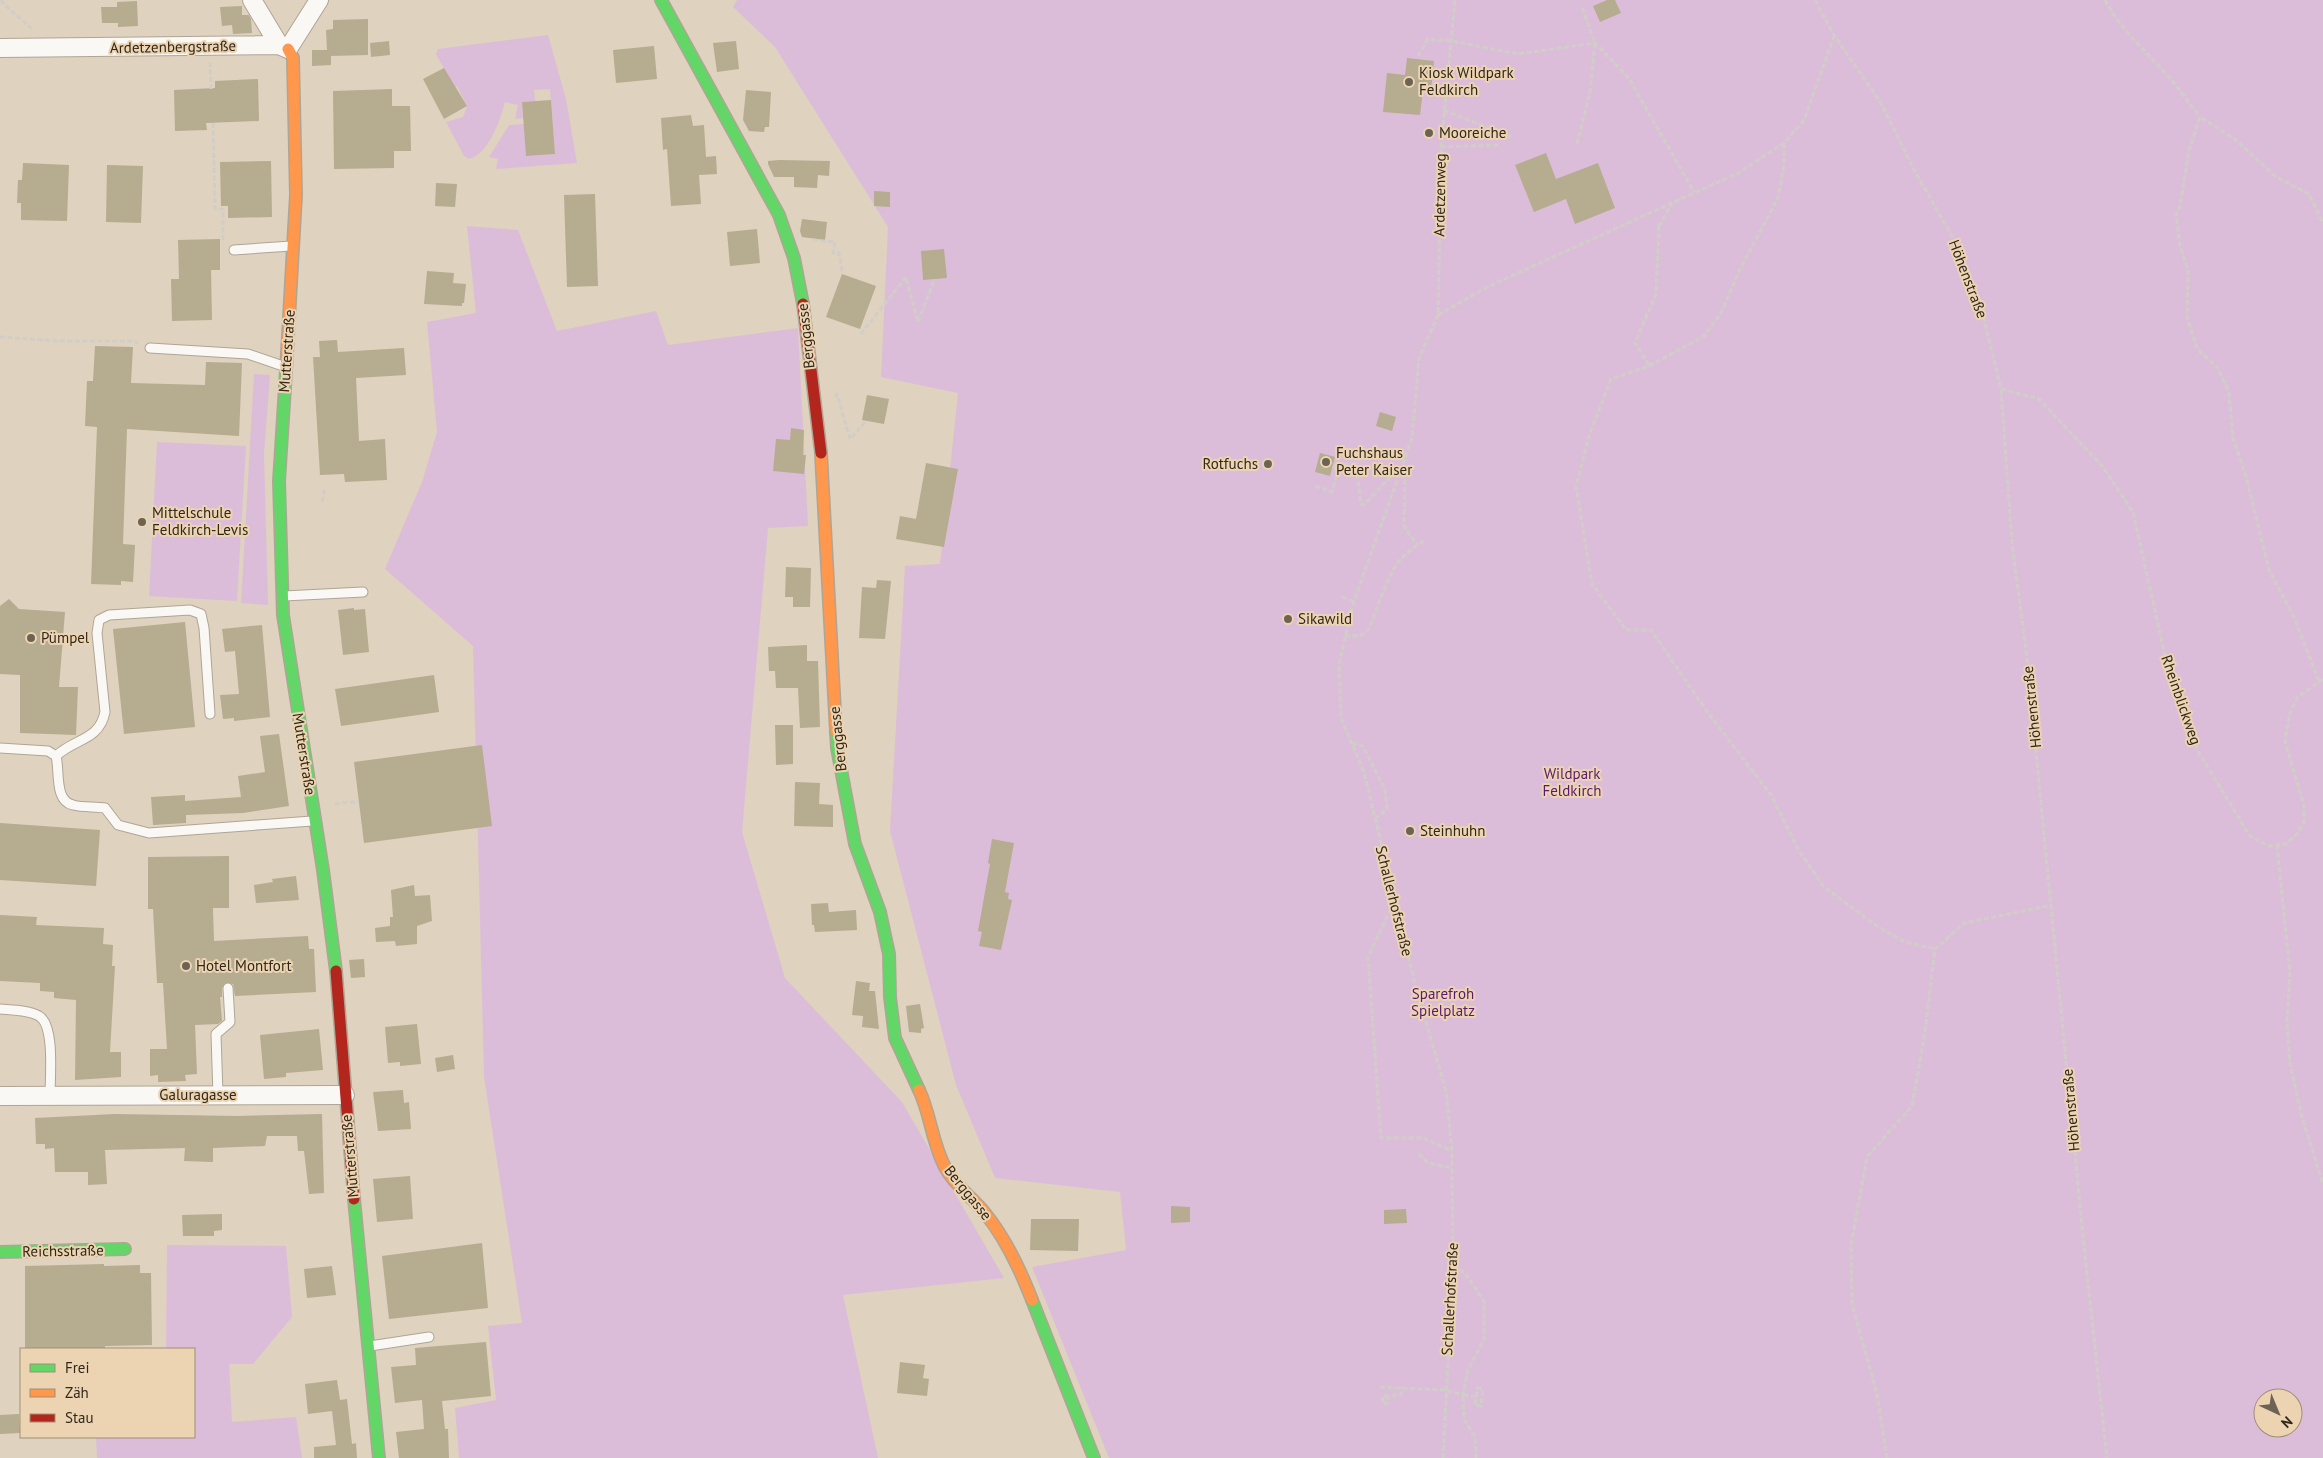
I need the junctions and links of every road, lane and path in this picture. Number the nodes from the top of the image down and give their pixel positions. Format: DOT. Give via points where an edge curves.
graph roads {
  1 [pos="1,0"];
  2 [pos="252,0"];
  3 [pos="319,0"];
  4 [pos="661,0"];
  5 [pos="1455,0"];
  6 [pos="1815,0"];
  7 [pos="2105,0"];
  8 [pos="1582,7"];
  9 [pos="23,29"];
  10 [pos="1834,35"];
  11 [pos="1452,41"];
  12 [pos="1595,43"];
  13 [pos="209,46"];
  14 [pos="284,47"];
  15 [pos="0,48"];
  16 [pos="1418,56"];
  17 [pos="211,89"];
  18 [pos="1444,110"];
  19 [pos="2200,117"];
  20 [pos="213,123"];
  21 [pos="1513,138"];
  22 [pos="1784,143"];
  23 [pos="1500,144"];
  24 [pos="1577,144"];
  25 [pos="1441,147"];
  26 [pos="1694,192"];
  27 [pos="1673,202"];
  28 [pos="2323,224"];
  29 [pos="812,240"];
  30 [pos="293,246"];
  31 [pos="234,250"];
  32 [pos="842,271"];
  33 [pos="934,280"];
  34 [pos="1438,315"];
  35 [pos="861,334"];
  36 [pos="0,337"];
  37 [pos="150,348"];
  38 [pos="1420,358"];
  39 [pos="286,366"];
  40 [pos="1649,366"];
  41 [pos="2001,389"];
  42 [pos="834,403"];
  43 [pos="866,421"];
  44 [pos="1333,466"];
  45 [pos="1338,471"];
  46 [pos="1401,474"];
  47 [pos="1315,486"];
  48 [pos="325,488"];
  49 [pos="322,502"];
  50 [pos="1426,539"];
  51 [pos="1417,545"];
  52 [pos="363,592"];
  53 [pos="282,596"];
  54 [pos="1342,597"];
  55 [pos="1354,602"];
  56 [pos="1345,635"];
  57 [pos="2323,679"];
  58 [pos="2319,681"];
  59 [pos="210,714"];
  60 [pos="1351,743"];
  61 [pos="0,748"];
  62 [pos="56,756"];
  63 [pos="1374,820"];
  64 [pos="315,821"];
  65 [pos="2278,845"];
  66 [pos="1394,902"];
  67 [pos="2052,905"];
  68 [pos="1935,949"];
  69 [pos="228,988"];
  70 [pos="0,1009"];
  71 [pos="218,1095"];
  72 [pos="345,1095"];
  73 [pos="0,1096"];
  74 [pos="50,1096"];
  75 [pos="1452,1151"];
  76 [pos="1419,1154"];
  77 [pos="1452,1168"];
  78 [pos="2323,1184"];
  79 [pos="125,1249"];
  80 [pos="0,1252"];
  81 [pos="1453,1266"];
  82 [pos="429,1337"];
  83 [pos="367,1346"];
  84 [pos="1380,1387"];
  85 [pos="1402,1387"];
  86 [pos="1445,1390"];
  87 [pos="1388,1395"];
  88 [pos="1463,1395"];
  89 [pos="1476,1397"];
  90 [pos="379,1458"];
  91 [pos="1094,1458"];
  92 [pos="1442,1458"];
  93 [pos="1476,1458"];
  94 [pos="1887,1458"];
  95 [pos="2107,1458"];
  1 -- 9 [label="path" via="31,28"];
  2 -- 14 [label="street"];
  3 -- 14 [label="street"];
  4 -- 91 [label="street, Berggasse" via="779,215 798,273 814,415 821,444 837,748 855,844 880,912 889,954 895,1038 924,1100 932,1140 947,1170 985,1213 1016,1259"];
  5 -- 11 [label="path, Ardetzenweg"];
  6 -- 10 [label="path, Höhenstraße"];
  7 -- 19 [label="path" via="2136,43"];
  8 -- 12 [label="path"];
  10 -- 22 [label="path" via="1804,120"];
  10 -- 41 [label="path, Höhenstraße" via="1881,103 1956,243 1981,306"];
  11 -- 12 [label="path" via="1518,54"];
  11 -- 16 [label="path" via="1428,39"];
  11 -- 18 [label="path, Ardetzenweg"];
  12 -- 24 [label="path" via="1590,92"];
  12 -- 26 [label="path" via="1628,77"];
  13 -- 14 [label="street, Ardetzenbergstraße"];
  13 -- 15 [label="street, Ardetzenbergstraße"];
  13 -- 17 [label="path"];
  14 -- 30 [label="street, Mutterstraße" via="293,58 294,75 296,195"];
  18 -- 21 [label="path"];
  18 -- 25 [label="path, Ardetzenweg"];
  19 -- 28 [label="path" via="2236,140 2276,177 2309,194"];
  19 -- 58 [label="path" via="2189,150 2180,207 2176,214 2188,271 2186,318 2198,350 2218,368 2229,393 2233,437 2269,570 2293,615"];
  20 -- 31 [label="path" via="215,208 223,209 223,250"];
  22 -- 26 [label="path" via="1738,173"];
  22 -- 40 [label="path" via="1778,198 1741,267 1721,314 1704,336"];
  23 -- 25 [label="path"];
  25 -- 34 [label="path, Ardetzenweg"];
  26 -- 27 [label="path"];
  27 -- 34 [label="path" via="1487,286"];
  27 -- 40 [label="path" via="1659,226 1656,294 1634,344"];
  29 -- 32 [label="path" via="835,242 833,253 839,253"];
  30 -- 31 [label="lane"];
  30 -- 39 [label="street, Mutterstraße"];
  33 -- 35 [label="path" via="918,322 906,277"];
  34 -- 38 [label="path, Ardetzenweg"];
  36 -- 37 [label="path" via="133,341"];
  37 -- 39 [label="lane" via="248,354"];
  38 -- 46 [label="path, Schallerhofstraße" via="1412,438"];
  39 -- 53 [label="street, Mutterstraße" via="279,471"];
  40 -- 68 [label="path" via="1611,379 1587,442 1576,486 1592,584 1626,630 1651,630 1706,710 1771,795 1798,849 1823,886 1877,926 1905,942"];
  41 -- 65 [label="path, Rheinblickweg" via="2039,399 2103,467 2133,512 2169,674 2199,753 2250,836 2269,846"];
  41 -- 67 [label="path, Höhenstraße" via="2012,544"];
  42 -- 43 [label="path" via="837,394 850,439"];
  44 -- 45 [label="path"];
  45 -- 46 [label="path" via="1347,464 1356,464 1360,504 1364,505 1391,476"];
  45 -- 47 [label="path" via="1332,492"];
  46 -- 51 [label="path" via="1405,480 1404,526"];
  46 -- 55 [label="path, Schallerhofstraße"];
  48 -- 49 [label="path"];
  50 -- 51 [label="path"];
  51 -- 56 [label="path" via="1399,561 1372,625 1355,637"];
  52 -- 53 [label="lane"];
  53 -- 64 [label="street, Mutterstraße"];
  54 -- 55 [label="path"];
  55 -- 56 [label="path, Schallerhofstraße"];
  56 -- 60 [label="path, Schallerhofstraße" via="1339,664 1341,718"];
  57 -- 58 [label="path"];
  58 -- 65 [label="path" via="2298,697 2290,712 2285,741 2304,806 2304,821 2298,833 2286,844"];
  59 -- 62 [label="lane" via="204,628 200,614 190,610 109,615 99,620 96,633 105,712 103,724 92,735 72,743"];
  60 -- 63 [label="path, Schallerhofstraße" via="1364,772"];
  60 -- 63 [label="path" via="1363,746 1385,790 1387,808"];
  61 -- 62 [label="lane" via="48,751"];
  62 -- 64 [label="lane" via="60,794 65,802 74,806 105,808 118,825 126,829 149,832"];
  63 -- 66 [label="path, Schallerhofstraße"];
  64 -- 72 [label="street, Mutterstraße" via="337,982"];
  65 -- 78 [label="path" via="2290,973 2287,1022 2290,1063 2301,1114"];
  66 -- 75 [label="path, Schallerhofstraße" via="1446,1091"];
  66 -- 75 [label="path" via="1368,957 1381,1138 1423,1138"];
  67 -- 68 [label="path" via="1964,923"];
  67 -- 95 [label="path, Höhenstraße"];
  68 -- 94 [label="path" via="1912,1106 1867,1157 1851,1245 1852,1304 1877,1394"];
  69 -- 71 [label="lane" via="230,1022 216,1034"];
  70 -- 74 [label="lane" via="38,1015 47,1022"];
  71 -- 72 [label="street, Galuragasse"];
  71 -- 74 [label="street, Galuragasse"];
  72 -- 83 [label="street, Mutterstraße"];
  73 -- 74 [label="street, Galuragasse"];
  75 -- 77 [label="path, Schallerhofstraße"];
  76 -- 77 [label="path" via="1432,1164"];
  77 -- 81 [label="path, Schallerhofstraße"];
  79 -- 80 [label="street, Reichsstraße"];
  81 -- 86 [label="path, Schallerhofstraße"];
  81 -- 88 [label="path" via="1465,1274 1484,1301 1484,1340 1468,1369"];
  82 -- 83 [label="lane"];
  83 -- 90 [label="street, Mutterstraße"];
  84 -- 85 [label="path"];
  85 -- 86 [label="path"];
  85 -- 87 [label="path" via="1401,1395"];
  86 -- 88 [label="path"];
  86 -- 92 [label="path, Schallerhofstraße"];
  88 -- 89 [label="path"];
  88 -- 93 [label="path" via="1464,1419 1475,1437"];
  89 -- 89 [label="path" via="1475,1405 1481,1406 1483,1389 1477,1388"];
}
